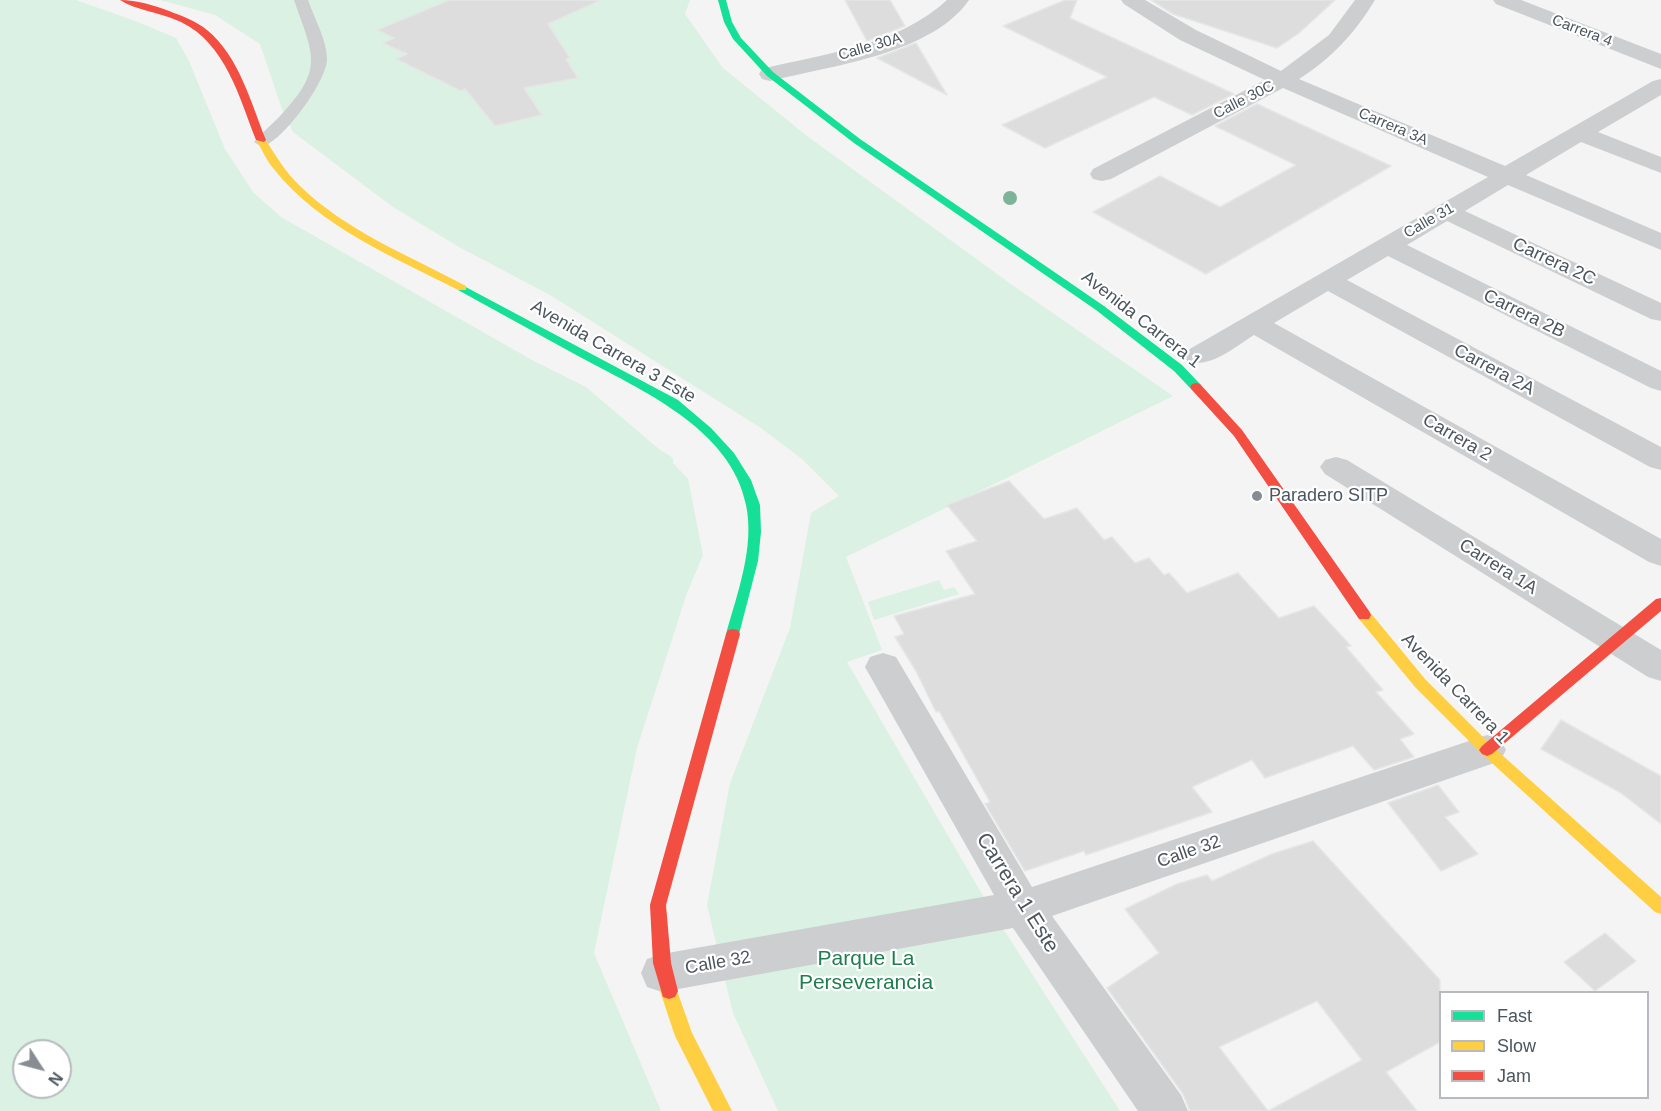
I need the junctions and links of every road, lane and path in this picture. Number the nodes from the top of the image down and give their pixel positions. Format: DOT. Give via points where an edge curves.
graph roads {
  1 [pos="124,0"];
  2 [pos="301,0"];
  3 [pos="722,0"];
  4 [pos="959,0"];
  5 [pos="1131,0"];
  6 [pos="1365,0"];
  7 [pos="1503,0"];
  8 [pos="1661,62"];
  9 [pos="770,74"];
  10 [pos="1283,80"];
  11 [pos="1661,86"];
  12 [pos="1635,101"];
  13 [pos="1661,112"];
  14 [pos="1579,134"];
  15 [pos="262,142"];
  16 [pos="1661,166"];
  17 [pos="1102,174"];
  18 [pos="1506,176"];
  19 [pos="1446,211"];
  20 [pos="1661,242"];
  21 [pos="1386,246"];
  22 [pos="1327,280"];
  23 [pos="1661,313"];
  24 [pos="1253,323"];
  25 [pos="1198,356"];
  26 [pos="1661,382"];
  27 [pos="1661,460"];
  28 [pos="1336,467"];
  29 [pos="1661,554"];
  30 [pos="1661,603"];
  31 [pos="1617,640"];
  32 [pos="883,667"];
  33 [pos="1661,667"];
  34 [pos="1487,750"];
  35 [pos="1661,907"];
  36 [pos="1023,908"];
  37 [pos="662,972"];
  38 [pos="723,1111"];
  39 [pos="1165,1111"];
  1 -- 15 [label="main road, Avenida Carrera 3 Este" via="175,15 216,41"];
  2 -- 15 [label="lane" via="321,60 314,81 291,116"];
  3 -- 9 [label="main road, Avenida Carrera 1" via="737,39"];
  4 -- 9 [label="street, Calle 30A" via="916,34"];
  5 -- 10 [label="street, Carrera 3A" via="1188,35"];
  6 -- 10 [label="street, Calle 30C" via="1339,37"];
  7 -- 8 [label="street, Carrera 4"];
  9 -- 34 [label="main road, Avenida Carrera 1" via="857,141 1100,308 1178,368 1238,433 1381,637 1420,683"];
  10 -- 17 [label="street, Calle 30C"];
  10 -- 18 [label="street, Carrera 3A"];
  11 -- 12 [label="street, Calle 31"];
  12 -- 13 [label="street"];
  12 -- 14 [label="street, Calle 31"];
  14 -- 16 [label="street"];
  14 -- 18 [label="street, Calle 31"];
  15 -- 37 [label="main road, Avenida Carrera 3 Este" via="288,179 357,231 674,403 710,430 748,483 755,513 752,551 743,599 658,905"];
  18 -- 19 [label="street, Calle 31"];
  18 -- 20 [label="street, Carrera 3A"];
  19 -- 21 [label="street, Calle 31"];
  19 -- 23 [label="street, Carrera 2C"];
  21 -- 22 [label="street, Calle 31"];
  21 -- 26 [label="street, Carrera 2B"];
  22 -- 24 [label="street, Calle 31"];
  22 -- 27 [label="street, Carrera 2A"];
  24 -- 25 [label="street, Calle 31"];
  24 -- 29 [label="street, Carrera 2"];
  28 -- 31 [label="street, Carrera 1A"];
  30 -- 31 [label="main road, Calle 32"];
  31 -- 33 [label="street, Carrera 1A"];
  31 -- 34 [label="main road, Calle 32"];
  32 -- 36 [label="street, Carrera 1 Este"];
  34 -- 35 [label="main road, Avenida Carrera 1"];
  34 -- 36 [label="street, Calle 32"];
  36 -- 37 [label="street, Calle 32"];
  36 -- 39 [label="street, Carrera 1 Este"];
  37 -- 38 [label="main road, Avenida Carrera 3 Este" via="695,1062"];
}
